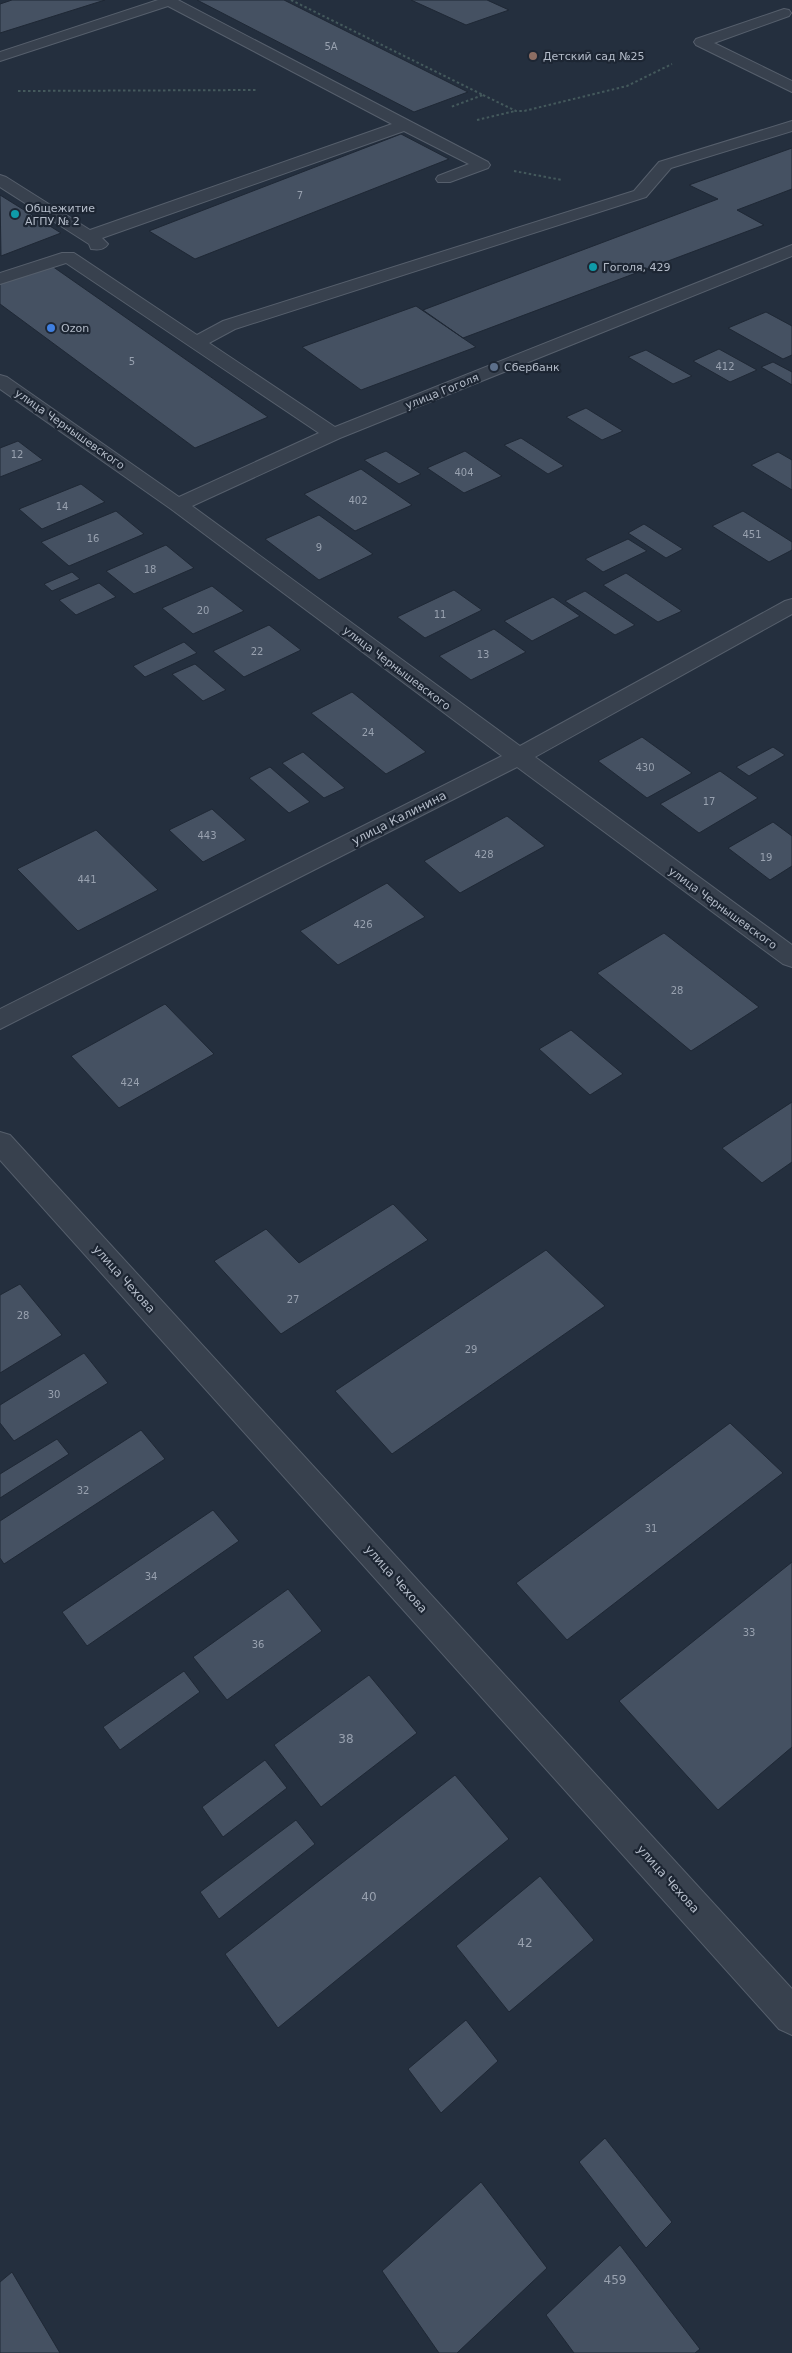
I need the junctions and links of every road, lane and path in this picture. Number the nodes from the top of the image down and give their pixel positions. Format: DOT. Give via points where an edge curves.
graph roads {
  1 [pos="291,0"];
  2 [pos="171,1"];
  3 [pos="789,13"];
  4 [pos="706,44"];
  5 [pos="0,57"];
  6 [pos="792,87"];
  7 [pos="258,90"];
  8 [pos="10,91"];
  9 [pos="483,95"];
  10 [pos="404,124"];
  11 [pos="792,126"];
  12 [pos="444,179"];
  13 [pos="0,180"];
  14 [pos="87,237"];
  15 [pos="792,250"];
  16 [pos="68,257"];
  17 [pos="0,280"];
  18 [pos="197,342"];
  19 [pos="0,381"];
  20 [pos="333,434"];
  21 [pos="178,505"];
  22 [pos="792,605"];
  23 [pos="518,757"];
  24 [pos="792,958"];
  25 [pos="0,1020"];
  26 [pos="0,1142"];
  27 [pos="792,2016"];
  1 -- 9 [label="path"];
  2 -- 5 [label="street"];
  2 -- 10 [label="street"];
  3 -- 4 [label="street" via="701,42"];
  4 -- 6 [label="street"];
  4 -- 9 [label="path" via="652,76 627,86 524,111 516,111"];
  7 -- 8 [label="path"];
  9 -- 10 [label="path"];
  10 -- 12 [label="street" via="482,165"];
  10 -- 14 [label="street"];
  11 -- 18 [label="street" via="665,165 640,194 229,325"];
  13 -- 14 [label="street"];
  14 -- 16 [label="street" via="100,244"];
  15 -- 20 [label="street, улица Гоголя"];
  16 -- 17 [label="street"];
  16 -- 18 [label="street"];
  18 -- 20 [label="street"];
  19 -- 21 [label="street, улица Чернышевского"];
  20 -- 21 [label="street, улица Гоголя"];
  21 -- 23 [label="street, улица Чернышевского"];
  22 -- 23 [label="street, улица Калинина"];
  23 -- 24 [label="street, улица Чернышевского"];
  23 -- 25 [label="street, улица Калинина"];
  26 -- 27 [label="street, улица Чехова"];
}
